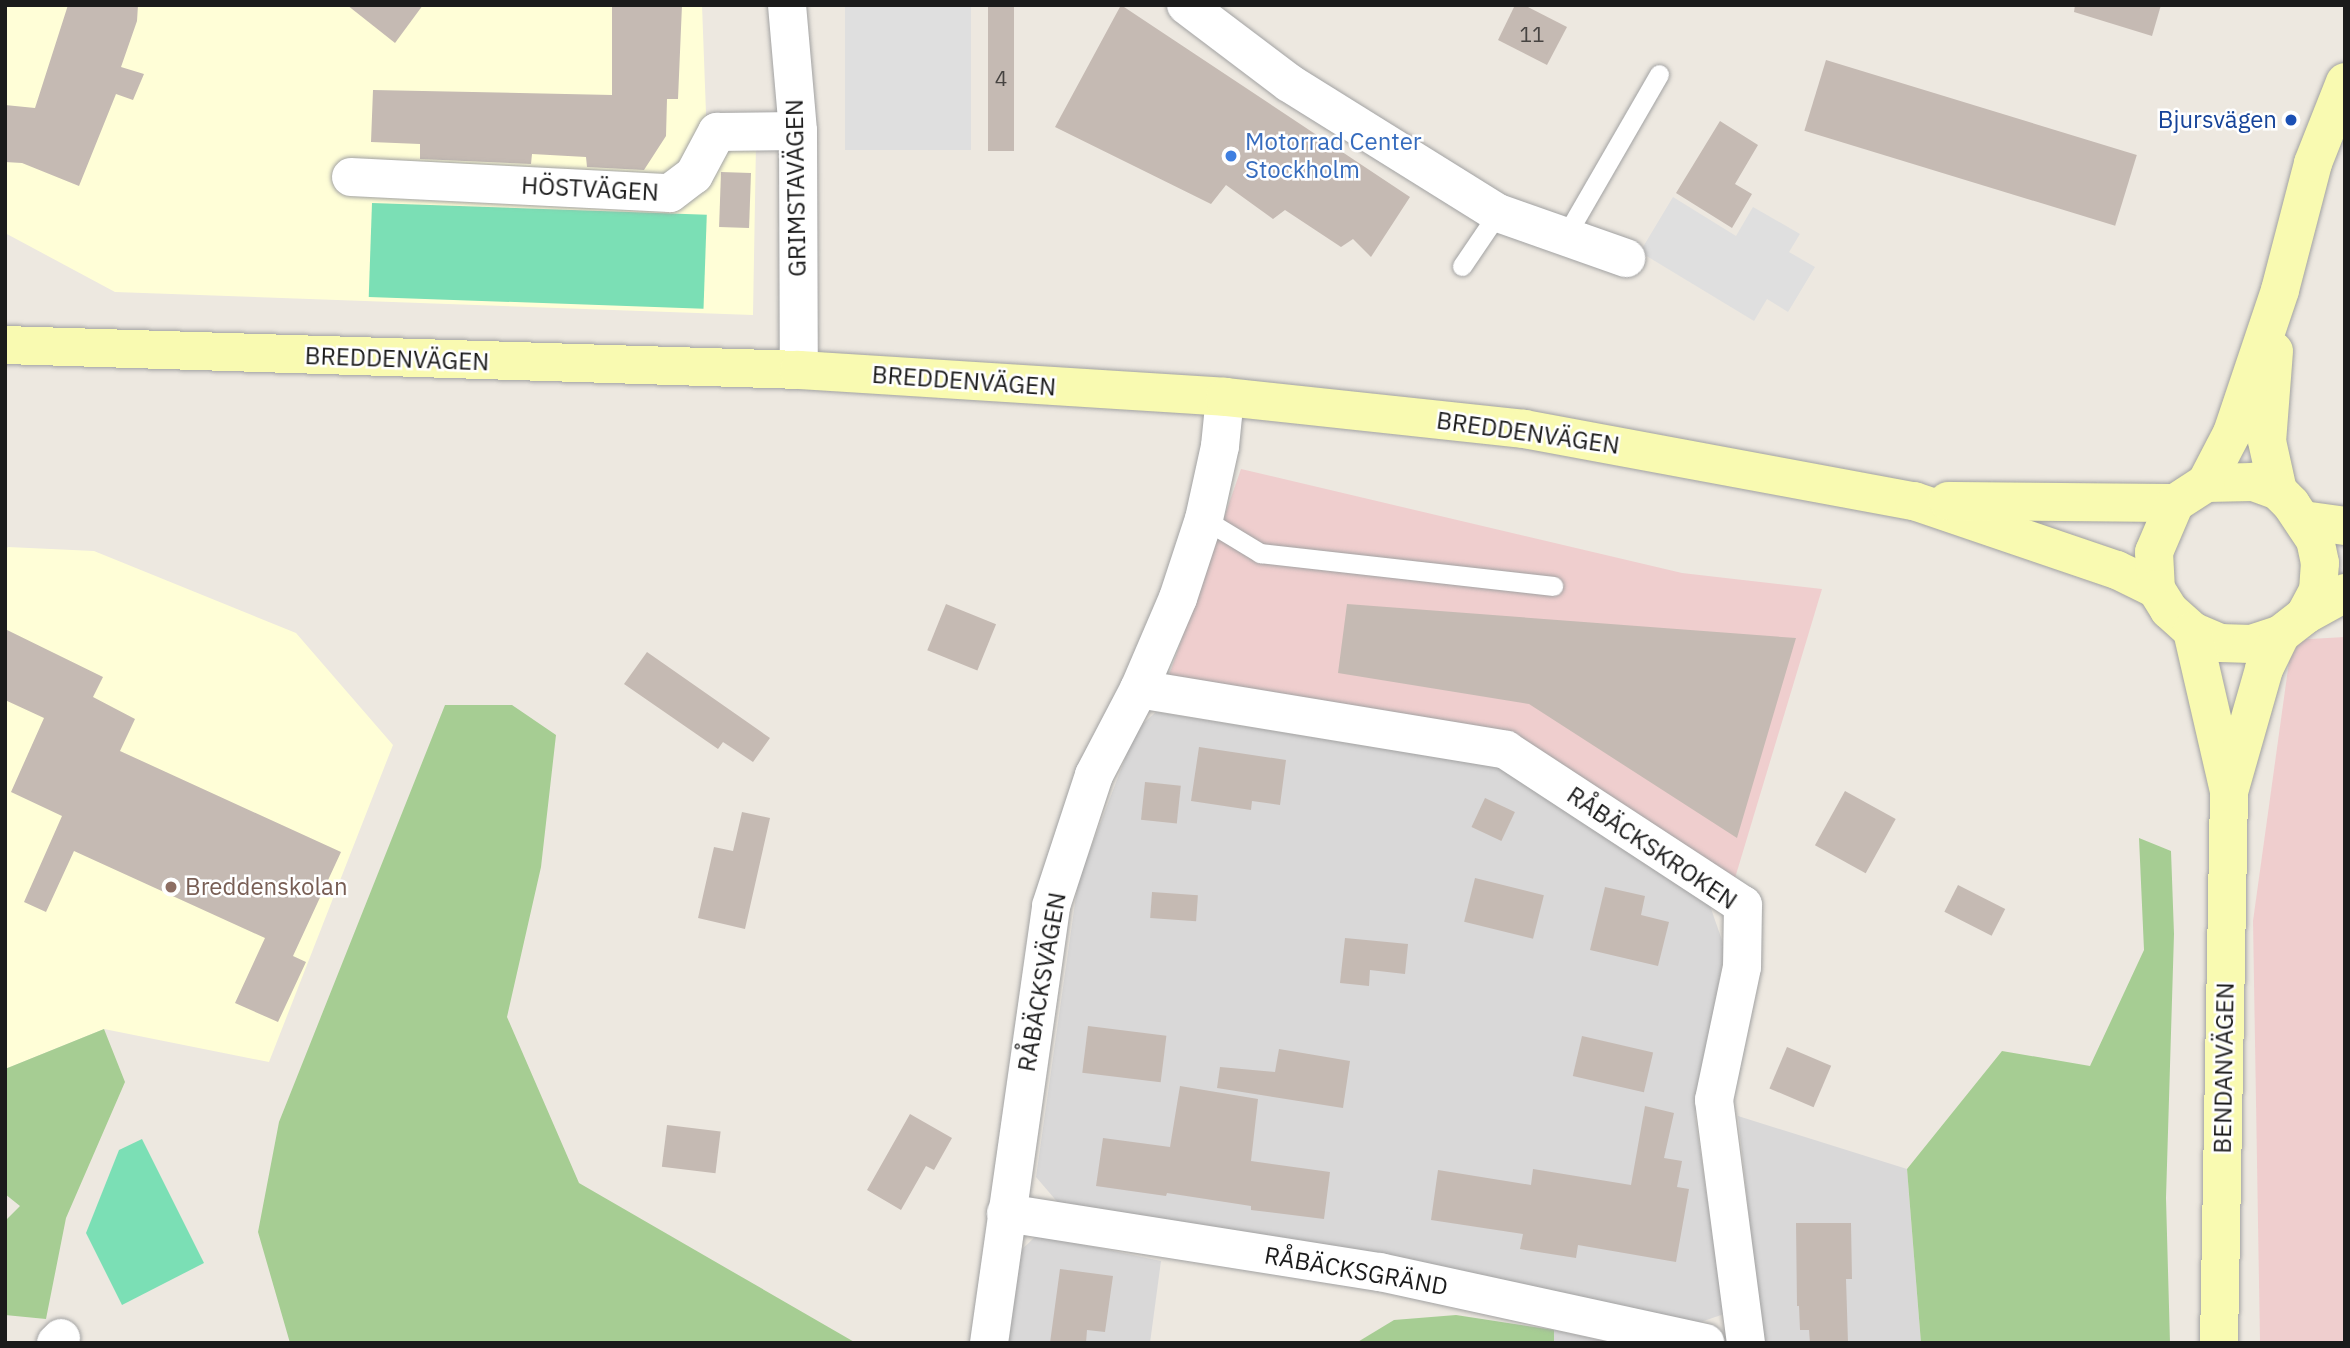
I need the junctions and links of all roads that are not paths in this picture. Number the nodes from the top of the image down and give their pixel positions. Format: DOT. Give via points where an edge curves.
graph roads {
  1 [pos="787,5"];
  2 [pos="1186,5"];
  3 [pos="1660,74"];
  4 [pos="2345,82"];
  5 [pos="799,131"];
  6 [pos="351,177"];
  7 [pos="1498,213"];
  8 [pos="1565,237"];
  9 [pos="1626,258"];
  10 [pos="1462,266"];
  11 [pos="2280,290"];
  12 [pos="5,345"];
  13 [pos="799,370"];
  14 [pos="1225,397"];
  15 [pos="2278,491"];
  16 [pos="2190,493"];
  17 [pos="1914,501"];
  18 [pos="1204,519"];
  19 [pos="2303,520"];
  20 [pos="2345,526"];
  21 [pos="1553,586"];
  22 [pos="2156,589"];
  23 [pos="2345,593"];
  24 [pos="2293,625"];
  25 [pos="2192,631"];
  26 [pos="1139,689"];
  27 [pos="2230,792"];
  28 [pos="1006,1213"];
  29 [pos="989,1343"];
  30 [pos="1704,1343"];
  31 [pos="1746,1343"];
  32 [pos="2219,1343"];
  1 -- 5 [label="street, GRIMSTAVÄGEN"];
  2 -- 7 [label="street" via="1289,83"];
  3 -- 8 [label="lane"];
  4 -- 11 [label="street" via="2313,163"];
  5 -- 6 [label="street, HÖSTVÄGEN" via="717,132 694,175 670,193"];
  5 -- 13 [label="street, GRIMSTAVÄGEN"];
  7 -- 8 [label="street"];
  7 -- 10 [label="lane"];
  8 -- 9 [label="street"];
  11 -- 15 [label="street" via="2267,441"];
  11 -- 16 [label="street" via="2232,433"];
  12 -- 13 [label="street, BREDDENVÄGEN"];
  13 -- 14 [label="street, BREDDENVÄGEN"];
  14 -- 17 [label="street, BREDDENVÄGEN" via="1524,429"];
  14 -- 18 [label="street, RÅBÄCKSVÄGEN"];
  15 -- 16 [label="street, BREDDENVÄGEN" via="2253,482"];
  15 -- 19 [label="street"];
  16 -- 17 [label="street, BREDDENVÄGEN"];
  16 -- 22 [label="street" via="2154,552"];
  17 -- 22 [label="street, BREDDENVÄGEN" via="2117,570"];
  18 -- 21 [label="lane" via="1260,553"];
  18 -- 26 [label="street, RÅBÄCKSVÄGEN" via="1178,598"];
  19 -- 20 [label="street"];
  19 -- 24 [label="street" via="2315,540 2320,563 2318,591"];
  22 -- 25 [label="street, BREDDENVÄGEN" via="2169,610"];
  23 -- 24 [label="street, BREDDENVÄGEN"];
  24 -- 25 [label="street, BREDDENVÄGEN" via="2251,644 2220,643"];
  24 -- 27 [label="street, BENDANVÄGEN" via="2264,669"];
  25 -- 27 [label="street, BENDANVÄGEN"];
  26 -- 28 [label="street, RÅBÄCKSVÄGEN" via="1094,775 1051,906"];
  26 -- 31 [label="street, RÅBÄCKSKROKEN" via="1506,750 1743,905 1742,967 1714,1100"];
  27 -- 32 [label="street, BENDANVÄGEN"];
  28 -- 29 [label="street, RÅBÄCKSVÄGEN"];
  28 -- 30 [label="street, RÅBÄCKSGRÄND" via="1380,1272"];
}
